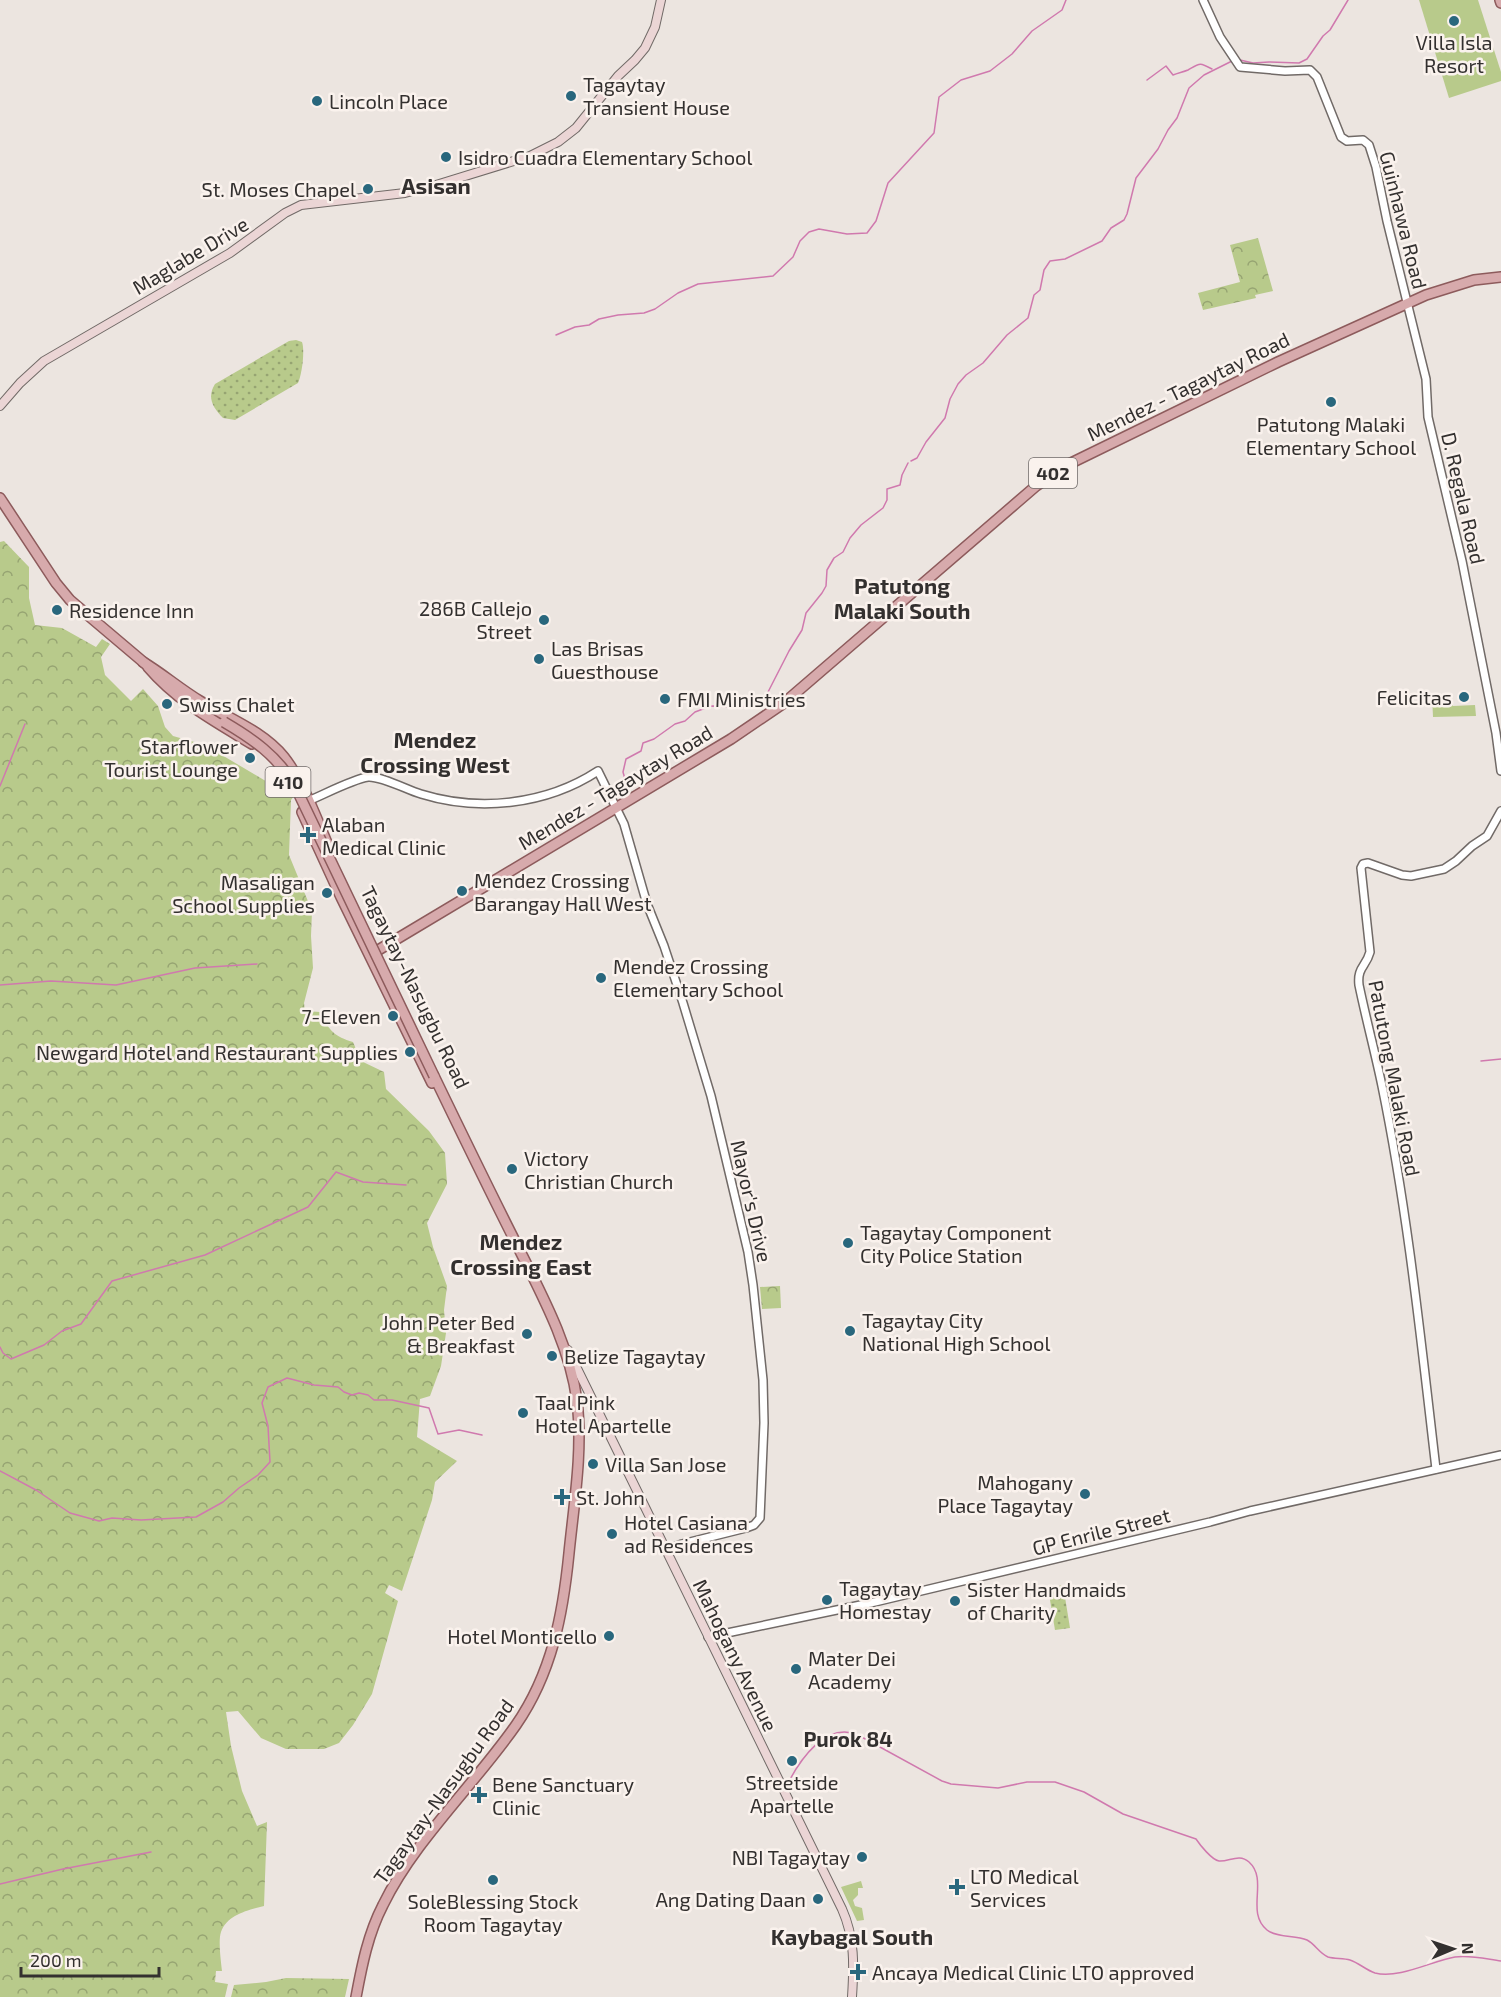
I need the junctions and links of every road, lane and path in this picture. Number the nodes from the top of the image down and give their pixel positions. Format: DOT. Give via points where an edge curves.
graph roads {
  1 [pos="661,0"];
  2 [pos="1203,0"];
  3 [pos="1501,276"];
  4 [pos="1408,303"];
  5 [pos="0,406"];
  6 [pos="0,498"];
  7 [pos="143,662"];
  8 [pos="1501,771"];
  9 [pos="308,801"];
  10 [pos="617,807"];
  11 [pos="1501,811"];
  12 [pos="374,952"];
  13 [pos="476,1161"];
  14 [pos="580,1386"];
  15 [pos="1501,1455"];
  16 [pos="1436,1469"];
  17 [pos="667,1550"];
  18 [pos="708,1637"];
  19 [pos="356,1997"];
  20 [pos="852,1997"];
  1 -- 5 [label="main road, Maglabe Drive" via="645,48 576,128 558,142 530,156 405,193 301,205 232,251 44,361"];
  2 -- 4 [label="street, Guinhawa Road" via="1220,37 1240,67 1310,70 1317,77 1341,137 1347,141 1363,140 1369,146"];
  3 -- 4 [label="main road, 402" via="1465,283"];
  4 -- 8 [label="street, D. Regala Road"];
  4 -- 10 [label="main road, Mendez - Tagaytay Road / 402" via="1067,465 1036,486 779,707"];
  6 -- 7 [label="main road, Tagaytay-Nasugbu Road / 410" via="70,600"];
  7 -- 9 [label="main road, Tagaytay-Nasugbu Road / 410" via="268,742 290,765"];
  7 -- 12 [label="main road, Tagaytay-Nasugbu Road / 410" via="175,694 259,749 281,771"];
  7 -- 13 [label="main road, Tagaytay-Nasugbu Road, bridge" via="265,749 284,769"];
  9 -- 10 [label="street" via="370,777 441,799 501,803 558,791 598,771"];
  9 -- 12 [label="main road, Tagaytay-Nasugbu Road / 410"];
  10 -- 12 [label="main road, Mendez - Tagaytay Road / 402"];
  10 -- 17 [label="street, Mayor's Drive" via="711,1096 751,1263 763,1380 760,1518 746,1528"];
  11 -- 16 [label="street, Patutong Malaki Road" via="1487,836 1444,870 1411,876 1368,863 1361,868 1370,952 1359,971 1359,984 1397,1170 1416,1292"];
  12 -- 13 [label="main road, Tagaytay-Nasugbu Road / 410" via="470,1141"];
  13 -- 14 [label="main road, Tagaytay-Nasugbu Road / 410" via="534,1279"];
  14 -- 17 [label="main road, Mahogany Avenue"];
  14 -- 19 [label="main road, Tagaytay-Nasugbu Road / 410" via="568,1564 560,1623 546,1670 518,1723 394,1885 373,1928"];
  15 -- 16 [label="street, GP Enrile Street"];
  16 -- 18 [label="street, GP Enrile Street" via="875,1602"];
  17 -- 18 [label="main road, Mahogany Avenue"];
  18 -- 20 [label="main road, Mahogany Avenue" via="847,1921 853,1946"];
}
